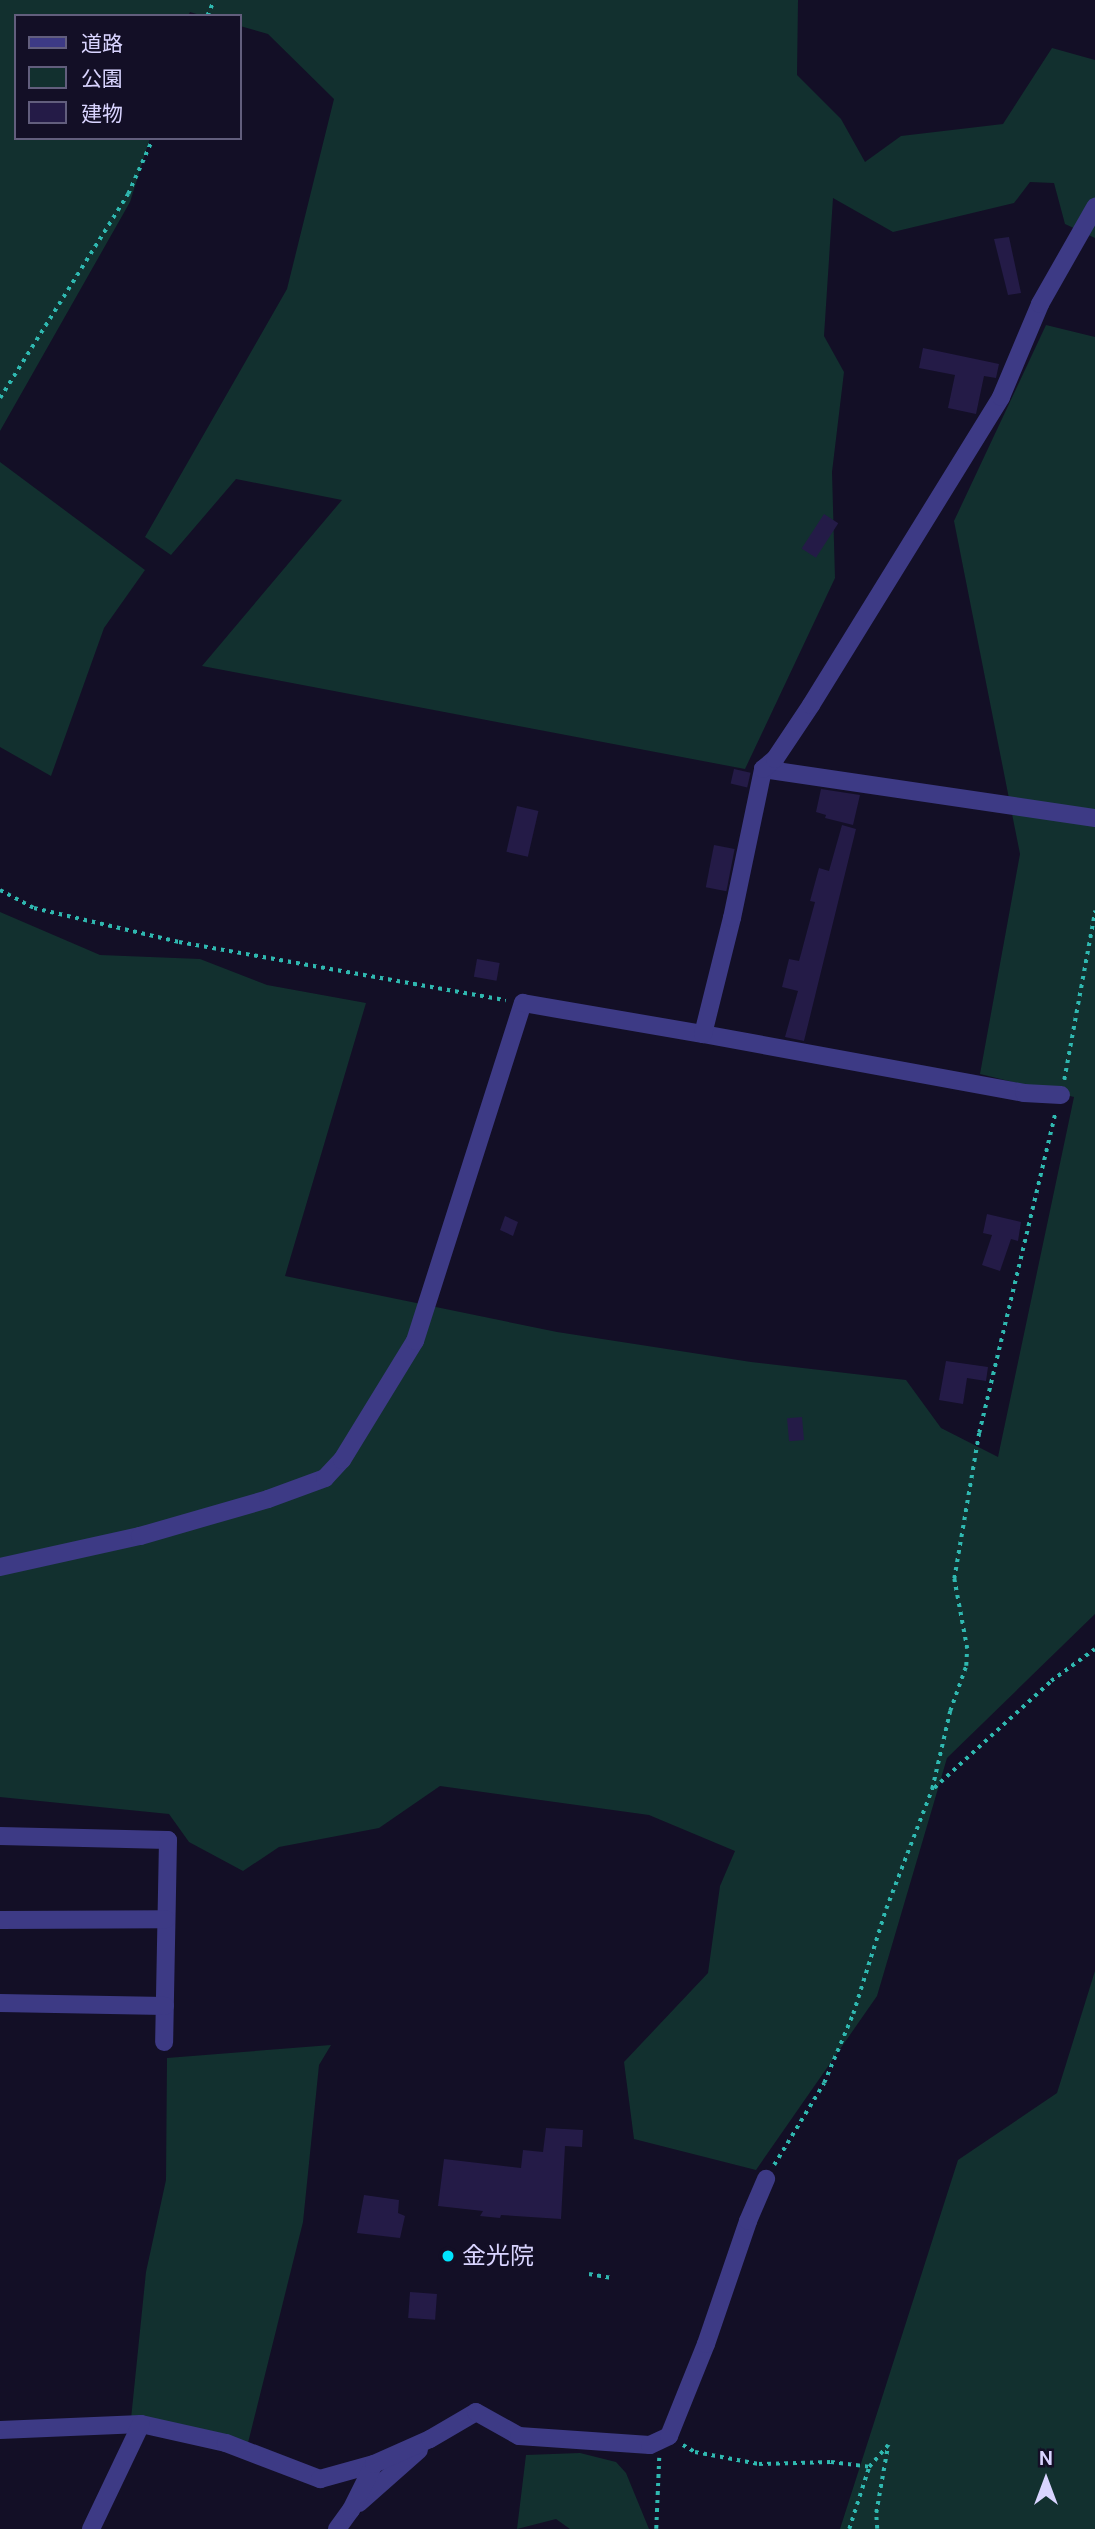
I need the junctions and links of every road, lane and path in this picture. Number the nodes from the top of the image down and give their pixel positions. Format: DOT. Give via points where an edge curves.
graph roads {
  1 [pos="152,140"];
  2 [pos="1095,207"];
  3 [pos="0,398"];
  4 [pos="763,769"];
  5 [pos="1095,818"];
  6 [pos="0,890"];
  7 [pos="1095,911"];
  8 [pos="523,1003"];
  9 [pos="703,1034"];
  10 [pos="1061,1095"];
  11 [pos="0,1567"];
  12 [pos="1095,1649"];
  13 [pos="932,1789"];
  14 [pos="0,1836"];
  15 [pos="166,1919"];
  16 [pos="0,1920"];
  17 [pos="0,2003"];
  18 [pos="164,2006"];
  19 [pos="164,2042"];
  20 [pos="766,2179"];
  21 [pos="589,2274"];
  22 [pos="612,2278"];
  23 [pos="141,2424"];
  24 [pos="0,2430"];
  25 [pos="430,2440"];
  26 [pos="660,2443"];
  27 [pos="374,2464"];
  28 [pos="869,2468"];
  29 [pos="351,2510"];
  30 [pos="91,2529"];
  31 [pos="337,2529"];
  32 [pos="656,2529"];
  33 [pos="849,2529"];
  34 [pos="877,2529"];
  1 -- 3 [label="path" via="128,194"];
  2 -- 4 [label="street" via="1040,304 1001,397 811,705 775,759"];
  4 -- 5 [label="street"];
  4 -- 9 [label="street"];
  6 -- 8 [label="path" via="34,908 178,942"];
  7 -- 10 [label="path"];
  8 -- 9 [label="street"];
  8 -- 11 [label="street" via="415,1340 342,1460 324,1478 268,1499 140,1536"];
  9 -- 10 [label="street" via="1024,1093"];
  10 -- 13 [label="path" via="979,1433 954,1579 966,1666"];
  12 -- 13 [label="path" via="1051,1681"];
  13 -- 20 [label="path" via="831,2067"];
  14 -- 15 [label="street" via="168,1840"];
  15 -- 16 [label="street"];
  15 -- 18 [label="street"];
  17 -- 18 [label="street"];
  18 -- 19 [label="street"];
  20 -- 26 [label="street" via="706,2344 669,2436"];
  21 -- 22 [label="path"];
  23 -- 24 [label="street"];
  23 -- 27 [label="street" via="226,2443 320,2479"];
  23 -- 30 [label="street"];
  25 -- 26 [label="street" via="476,2412 519,2436"];
  25 -- 27 [label="street"];
  25 -- 29 [label="street"];
  26 -- 28 [label="path" via="760,2464 831,2462"];
  26 -- 32 [label="path"];
  27 -- 29 [label="street"];
  28 -- 33 [label="path"];
  28 -- 34 [label="path" via="888,2445"];
  29 -- 31 [label="street"];
}
